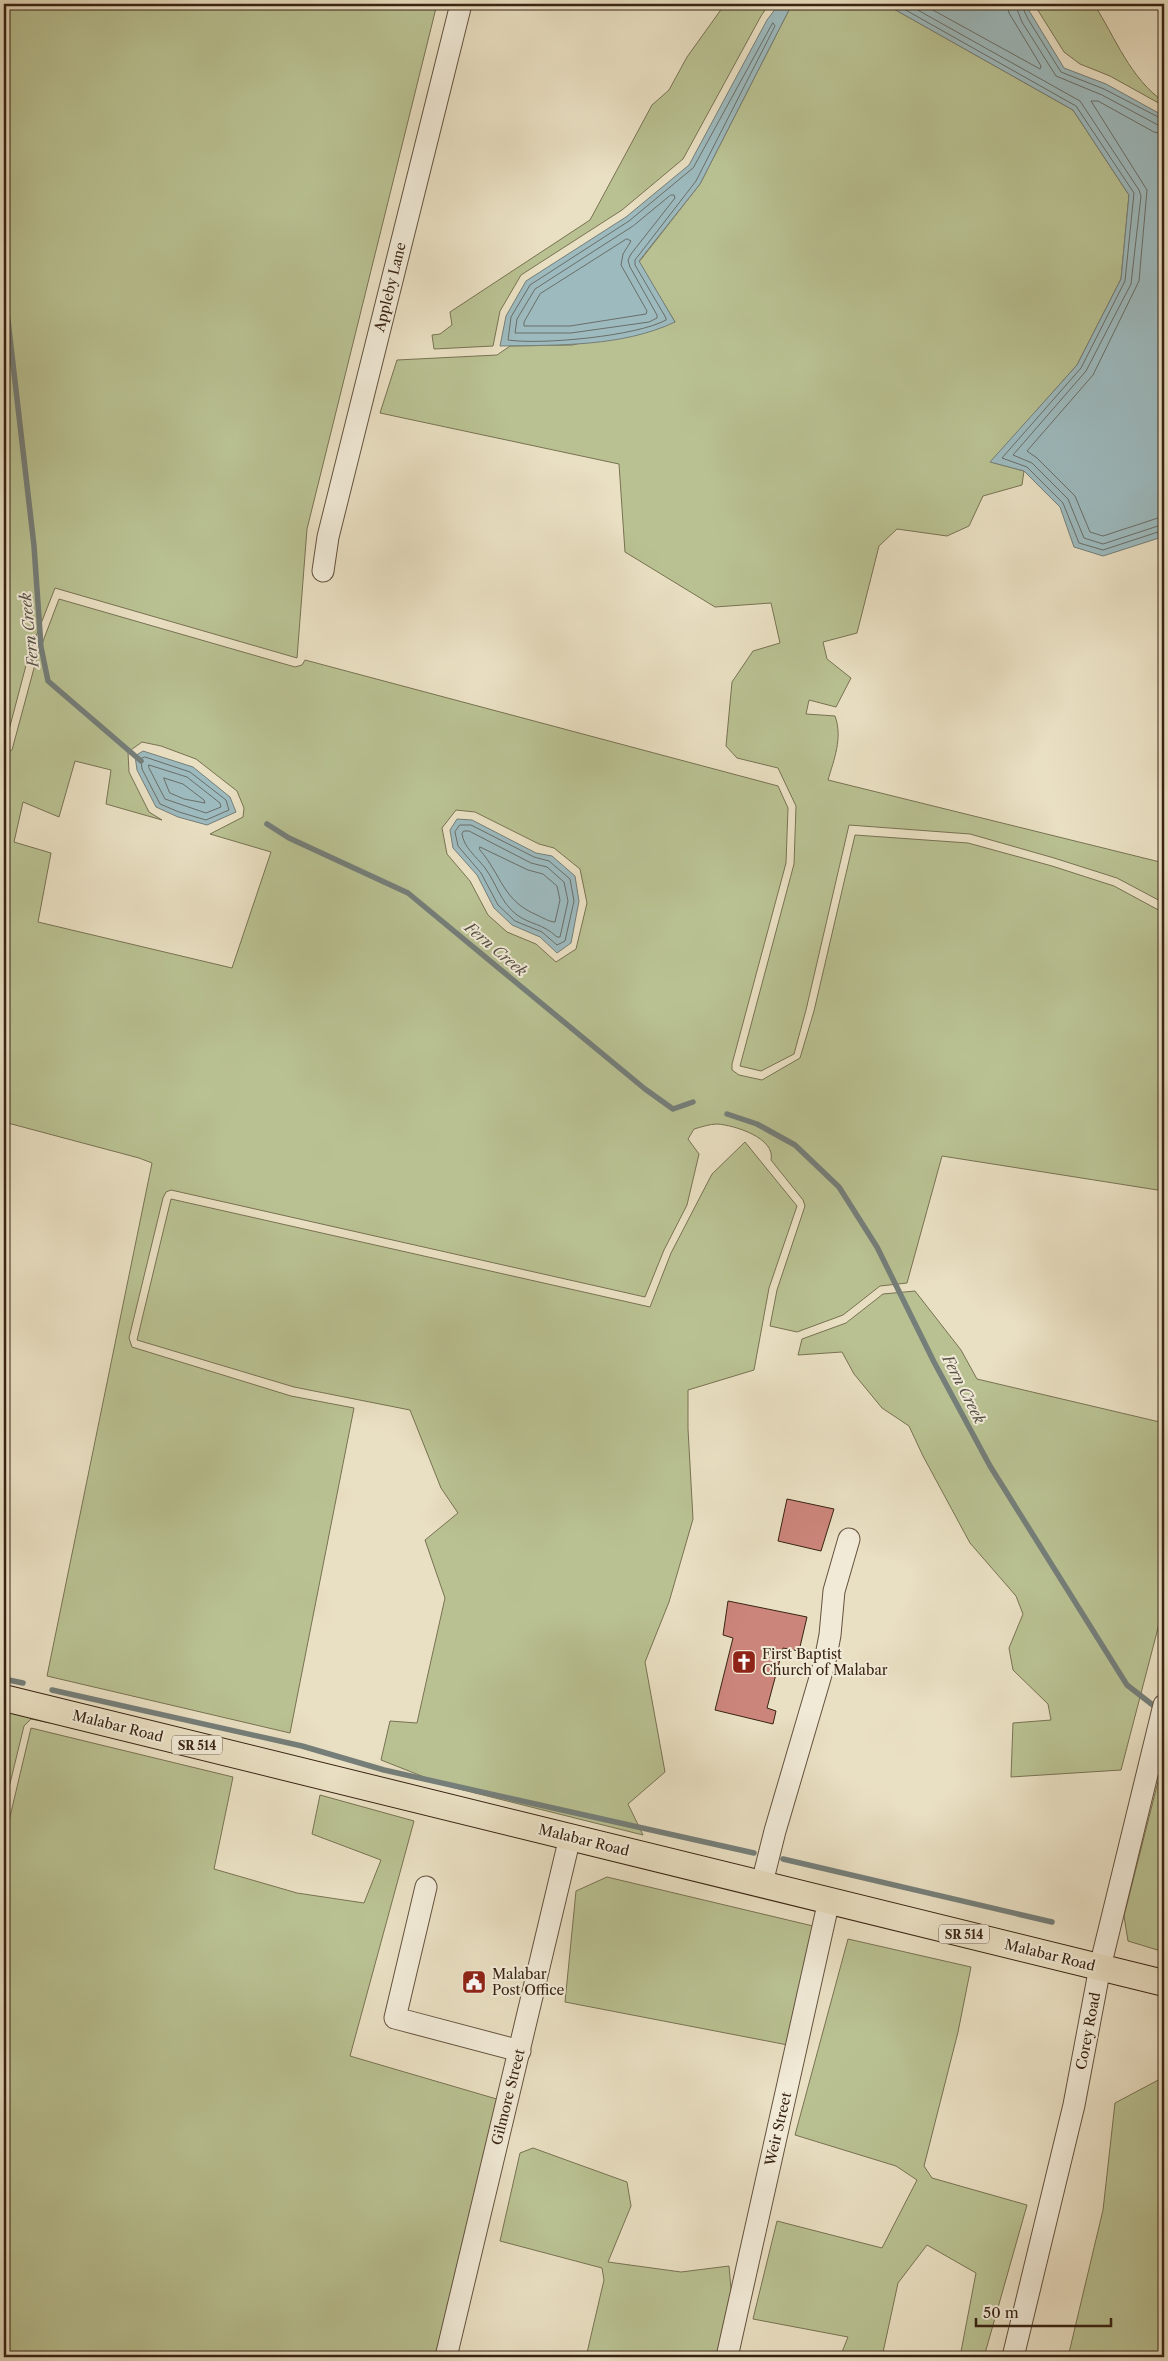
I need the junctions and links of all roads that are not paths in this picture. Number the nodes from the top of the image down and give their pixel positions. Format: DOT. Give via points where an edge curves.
graph roads {
  1 [pos="461,4"];
  2 [pos="323,571"];
  3 [pos="848,1539"];
  4 [pos="4,1698"];
  5 [pos="1164,1705"];
  6 [pos="570,1836"];
  7 [pos="762,1884"];
  8 [pos="426,1888"];
  9 [pos="829,1900"];
  10 [pos="1100,1967"];
  11 [pos="1164,1983"];
  12 [pos="520,2051"];
  13 [pos="446,2357"];
  14 [pos="727,2357"];
  15 [pos="1012,2357"];
  1 -- 2 [label="street, Appleby Lane" via="328,537"];
  3 -- 7 [label="street" via="834,1591 825,1661 774,1831"];
  4 -- 6 [label="main road, Malabar Road / SR 514"];
  5 -- 10 [label="street, Corey Road"];
  6 -- 7 [label="main road, Malabar Road / SR 514"];
  6 -- 12 [label="street, Gilmore Street"];
  7 -- 9 [label="main road, Malabar Road / SR 514"];
  8 -- 12 [label="street" via="395,2018"];
  9 -- 10 [label="main road, Malabar Road / SR 514"];
  9 -- 14 [label="street, Weir Street"];
  10 -- 11 [label="main road, Malabar Road / SR 514"];
  10 -- 15 [label="street, Corey Road" via="1074,2105"];
  12 -- 13 [label="street, Gilmore Street"];
}
